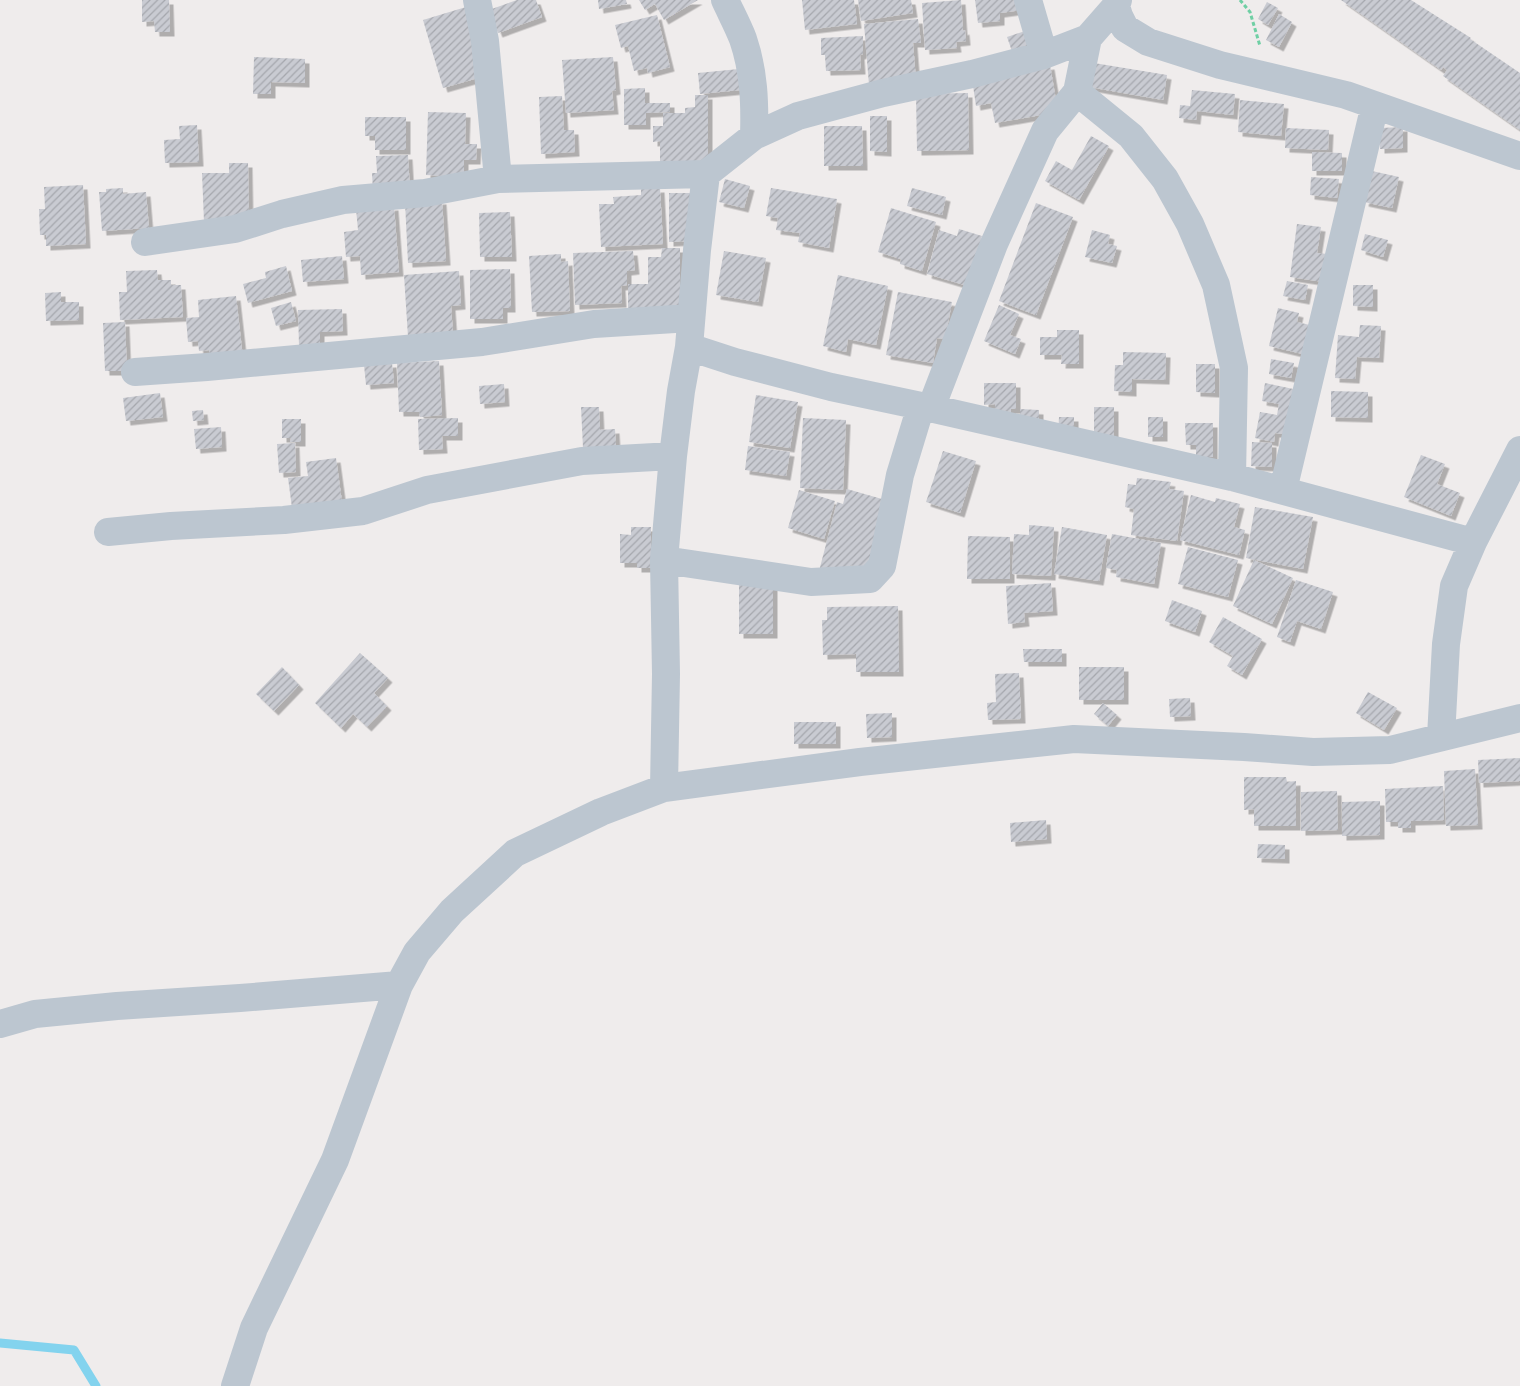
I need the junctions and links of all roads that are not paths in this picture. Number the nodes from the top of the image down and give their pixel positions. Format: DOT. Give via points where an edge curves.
graph roads {
  1 [pos="477,0"];
  2 [pos="725,0"];
  3 [pos="1028,0"];
  4 [pos="1117,3"];
  5 [pos="1088,38"];
  6 [pos="1044,55"];
  7 [pos="1077,92"];
  8 [pos="1375,105"];
  9 [pos="754,136"];
  10 [pos="1520,156"];
  11 [pos="706,174"];
  12 [pos="498,178"];
  13 [pos="145,242"];
  14 [pos="691,318"];
  15 [pos="689,347"];
  16 [pos="135,372"];
  17 [pos="926,407"];
  18 [pos="1520,450"];
  19 [pos="673,456"];
  20 [pos="1232,477"];
  21 [pos="1283,490"];
  22 [pos="108,532"];
  23 [pos="1473,542"];
  24 [pos="664,560"];
  25 [pos="1520,718"];
  26 [pos="1441,737"];
  27 [pos="664,788"];
  28 [pos="399,986"];
  29 [pos="0,1024"];
  30 [pos="235,1386"];
  1 -- 12 [label="street" via="485,41"];
  2 -- 9 [label="street" via="743,39 751,71 755,95"];
  3 -- 6 [label="street"];
  4 -- 5 [label="street"];
  4 -- 8 [label="street" via="1118,16 1126,28 1148,42 1220,65"];
  5 -- 6 [label="street"];
  5 -- 7 [label="street"];
  6 -- 9 [label="street" via="798,116"];
  7 -- 17 [label="street" via="1044,131"];
  7 -- 20 [label="street" via="1131,136 1165,179 1190,224 1216,285 1234,368"];
  8 -- 10 [label="street"];
  8 -- 21 [label="street"];
  9 -- 11 [label="street"];
  11 -- 12 [label="street"];
  11 -- 14 [label="street"];
  12 -- 13 [label="street" via="425,193 343,200 236,229"];
  14 -- 15 [label="street"];
  14 -- 16 [label="street" via="594,324 482,342"];
  15 -- 17 [label="street" via="831,387"];
  15 -- 19 [label="street"];
  17 -- 20 [label="street"];
  17 -- 24 [label="street" via="900,475 882,566 870,579 811,582"];
  18 -- 23 [label="street"];
  19 -- 22 [label="street" via="582,461 427,490 363,510 284,520"];
  19 -- 24 [label="street"];
  20 -- 21 [label="street"];
  21 -- 23 [label="street"];
  23 -- 26 [label="street" via="1454,586 1446,644"];
  24 -- 27 [label="street"];
  25 -- 26 [label="street"];
  26 -- 27 [label="street" via="1390,750 1313,752 1074,739 860,762"];
  27 -- 28 [label="street" via="600,812 515,853 452,911 417,952"];
  28 -- 29 [label="street" via="117,1006 35,1014"];
  28 -- 30 [label="street" via="335,1160 254,1328"];
}
